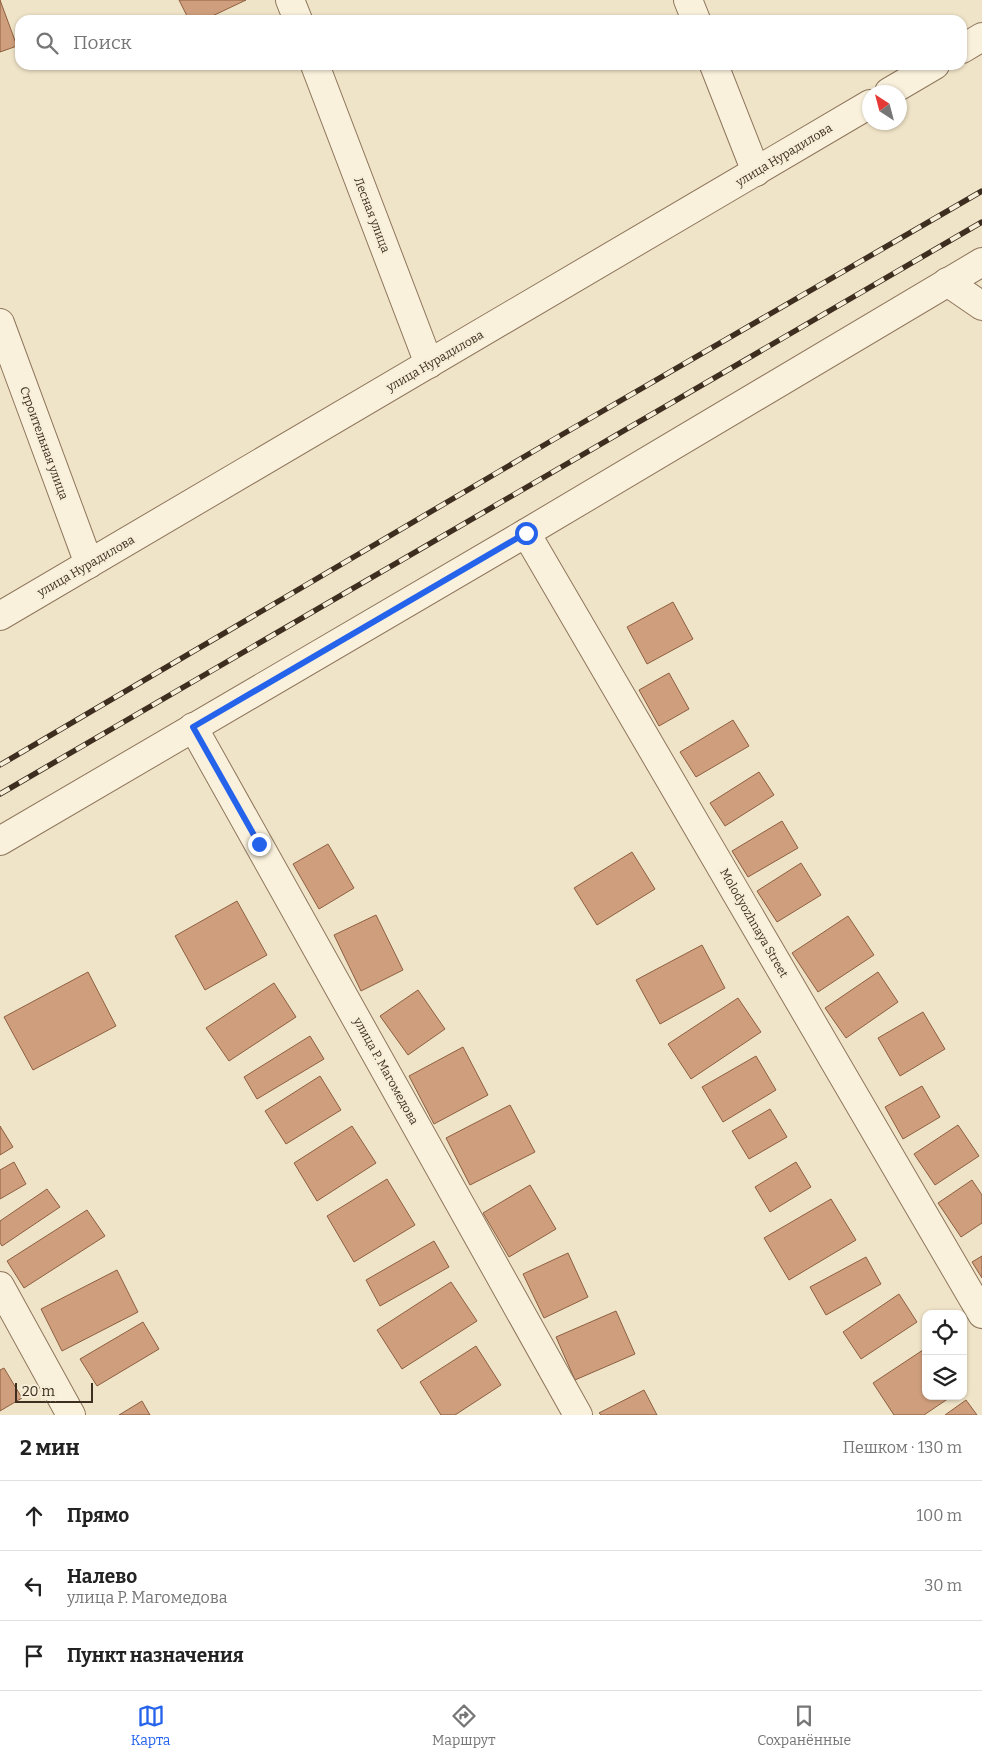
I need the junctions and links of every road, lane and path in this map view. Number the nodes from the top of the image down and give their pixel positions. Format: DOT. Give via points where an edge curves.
graph roads {
  1 [pos="290,0"];
  2 [pos="688,0"];
  3 [pos="296,15"];
  4 [pos="694,15"];
  5 [pos="982,37"];
  6 [pos="967,46"];
  7 [pos="317,70"];
  8 [pos="716,70"];
  9 [pos="926,70"];
  10 [pos="901,85"];
  11 [pos="862,109"];
  12 [pos="756,172"];
  13 [pos="982,262"];
  14 [pos="947,282"];
  15 [pos="982,306"];
  16 [pos="0,323"];
  17 [pos="429,364"];
  18 [pos="526,533"];
  19 [pos="88,564"];
  20 [pos="0,616"];
  21 [pos="193,727"];
  22 [pos="0,841"];
  23 [pos="0,1286"];
  24 [pos="982,1314"];
  25 [pos="71,1415"];
  26 [pos="578,1415"];
  1 -- 3 [label="street"];
  2 -- 4 [label="street"];
  5 -- 6 [label="street"];
  7 -- 17 [label="street, Лесная улица"];
  8 -- 12 [label="street"];
  9 -- 10 [label="street"];
  11 -- 12 [label="street, улица Нурадилова"];
  12 -- 17 [label="street, улица Нурадилова"];
  13 -- 14 [label="street"];
  14 -- 15 [label="street"];
  14 -- 18 [label="street"];
  16 -- 19 [label="street, Строительная улица"];
  17 -- 19 [label="street, улица Нурадилова"];
  18 -- 21 [label="street"];
  18 -- 24 [label="street, Molodyozhnaya Street"];
  19 -- 20 [label="street, улица Нурадилова"];
  21 -- 22 [label="street"];
  21 -- 26 [label="street, улица Р. Магомедова"];
  23 -- 25 [label="street"];
}
